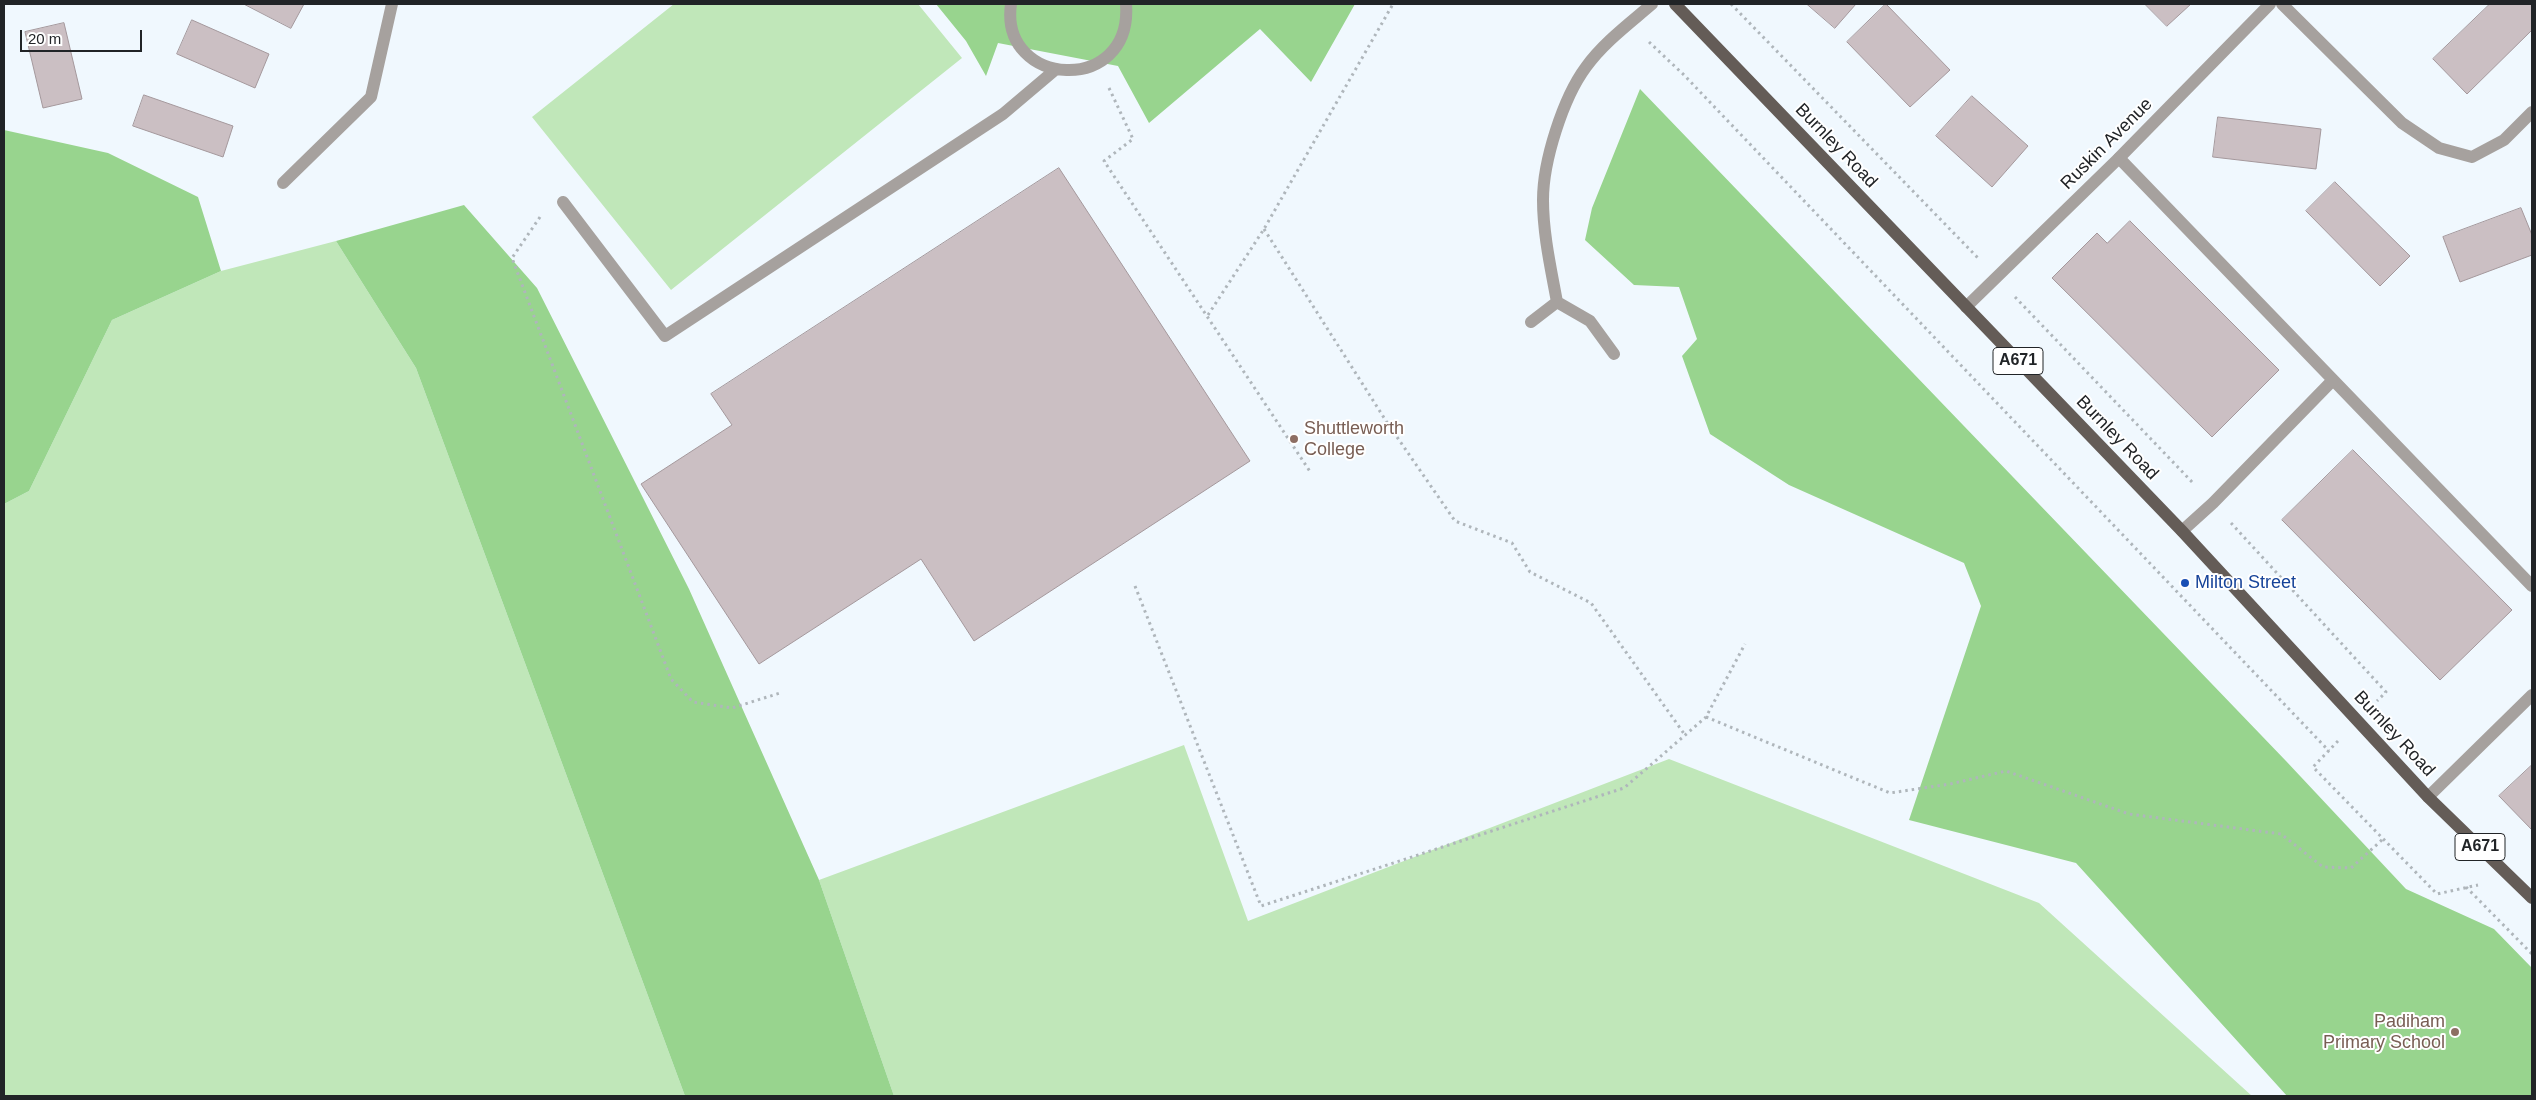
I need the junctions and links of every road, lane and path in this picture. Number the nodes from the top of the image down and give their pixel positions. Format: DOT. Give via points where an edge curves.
graph roads {
  1 [pos="392,4"];
  2 [pos="1011,4"];
  3 [pos="1126,4"];
  4 [pos="1393,4"];
  5 [pos="1652,4"];
  6 [pos="1675,4"];
  7 [pos="1731,4"];
  8 [pos="2270,4"];
  9 [pos="2282,4"];
  10 [pos="1630,23"];
  11 [pos="1097,63"];
  12 [pos="1055,70"];
  13 [pos="2532,112"];
  14 [pos="2119,158"];
  15 [pos="283,183"];
  16 [pos="562,202"];
  17 [pos="1264,229"];
  18 [pos="1996,278"];
  19 [pos="1557,302"];
  20 [pos="1966,307"];
  21 [pos="1208,315"];
  22 [pos="1531,322"];
  23 [pos="1614,354"];
  24 [pos="2332,381"];
  25 [pos="1311,473"];
  26 [pos="2213,503"];
  27 [pos="2182,530"];
  28 [pos="1135,586"];
  29 [pos="2532,586"];
  30 [pos="1745,644"];
  31 [pos="780,693"];
  32 [pos="2532,695"];
  33 [pos="1706,716"];
  34 [pos="2358,721"];
  35 [pos="1685,735"];
  36 [pos="2329,751"];
  37 [pos="2428,797"];
  38 [pos="2383,839"];
  39 [pos="2512,878"];
  40 [pos="2466,887"];
  41 [pos="2532,898"];
  42 [pos="2532,954"];
  1 -- 15 [label="street" via="372,97"];
  2 -- 12 [label="street" via="1013,32 1022,49 1037,62"];
  3 -- 11 [label="street" via="1127,19 1122,36 1112,52"];
  4 -- 17 [label="path"];
  5 -- 10 [label="street"];
  6 -- 20 [label="main road, Burnley Road / A671"];
  7 -- 18 [label="path"];
  8 -- 14 [label="street, Ruskin Avenue"];
  9 -- 13 [label="street" via="2402,123 2439,148 2472,157 2504,140"];
  10 -- 19 [label="street" via="1586,66 1568,96 1552,145 1543,199"];
  10 -- 36 [label="path" via="1691,82"];
  11 -- 12 [label="street" via="1084,69"];
  11 -- 21 [label="path" via="1133,139 1104,161"];
  12 -- 16 [label="street" via="1003,114 665,336"];
  14 -- 18 [label="street, Ruskin Avenue"];
  14 -- 24 [label="street"];
  16 -- 31 [label="path" via="538,218 512,258 671,680 693,702 732,708"];
  17 -- 21 [label="path"];
  17 -- 35 [label="path" via="1388,424 1455,521 1512,543 1530,572 1591,603"];
  18 -- 20 [label="street, Ruskin Avenue"];
  18 -- 26 [label="path"];
  19 -- 22 [label="street"];
  19 -- 23 [label="street" via="1590,321"];
  20 -- 27 [label="main road, Burnley Road / A671"];
  21 -- 25 [label="path"];
  24 -- 26 [label="street"];
  24 -- 29 [label="street"];
  26 -- 27 [label="street"];
  26 -- 34 [label="path" via="2386,692"];
  27 -- 34 [label="main road, Burnley Road / A671"];
  28 -- 35 [label="path" via="1261,906 1624,788"];
  30 -- 33 [label="path"];
  32 -- 37 [label="street"];
  33 -- 35 [label="path"];
  33 -- 38 [label="path" via="1890,793 2006,771 2129,814 2281,834 2323,867 2350,868"];
  34 -- 36 [label="path"];
  34 -- 37 [label="main road, Burnley Road / A671"];
  36 -- 38 [label="path" via="2312,767"];
  37 -- 39 [label="main road, Burnley Road / A671"];
  38 -- 40 [label="path" via="2437,894"];
  39 -- 40 [label="path"];
  39 -- 41 [label="main road, Burnley Road / A671"];
  40 -- 42 [label="path"];
}
